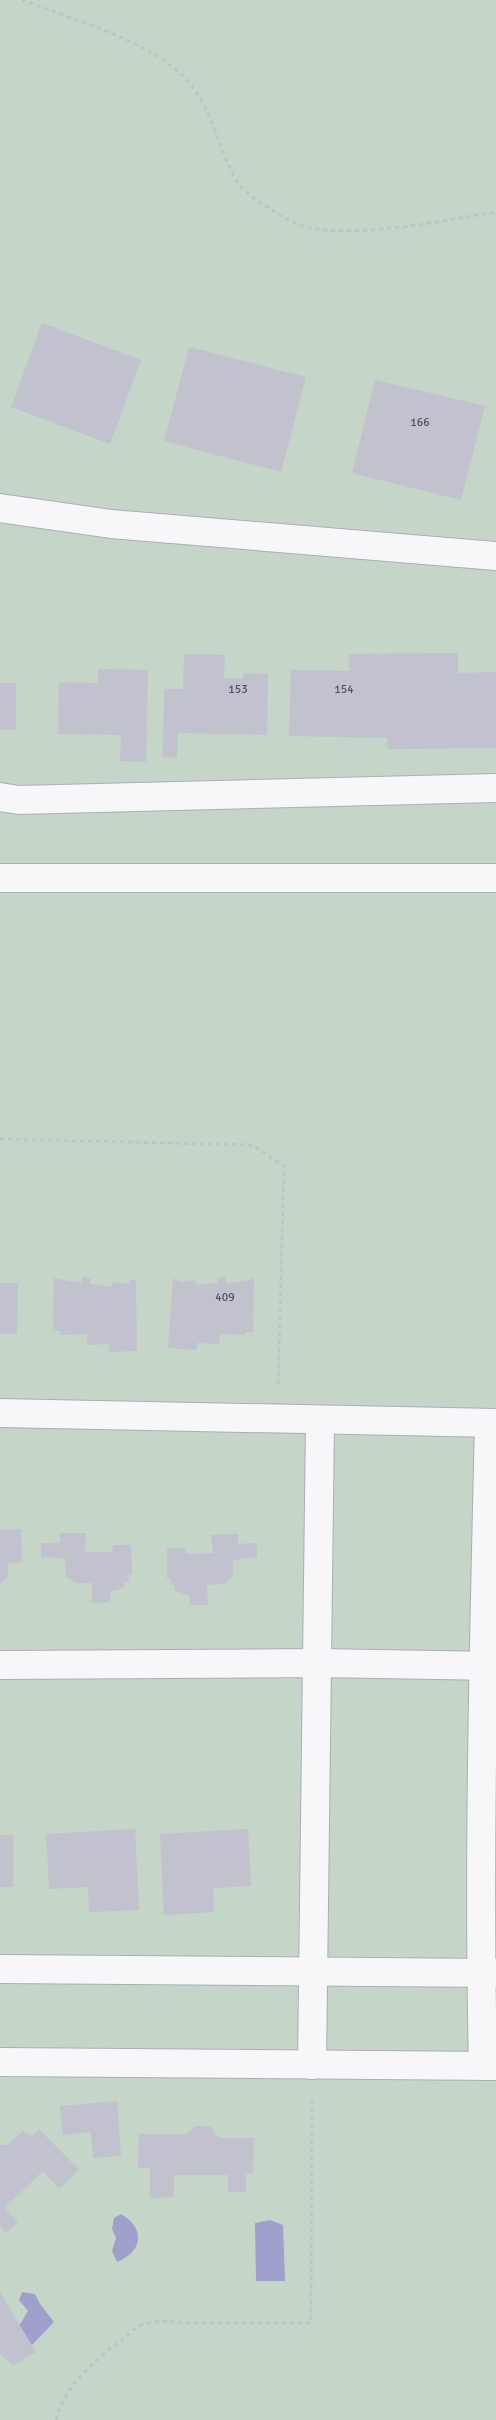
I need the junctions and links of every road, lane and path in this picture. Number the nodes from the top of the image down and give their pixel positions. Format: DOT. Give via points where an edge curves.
graph roads {
  1 [pos="22,0"];
  2 [pos="496,212"];
  3 [pos="0,508"];
  4 [pos="496,556"];
  5 [pos="496,788"];
  6 [pos="0,798"];
  7 [pos="0,878"];
  8 [pos="496,878"];
  9 [pos="0,1139"];
  10 [pos="0,1414"];
  11 [pos="278,1419"];
  12 [pos="320,1420"];
  13 [pos="493,1423"];
  14 [pos="318,1664"];
  15 [pos="0,1665"];
  16 [pos="489,1666"];
  17 [pos="0,1969"];
  18 [pos="314,1971"];
  19 [pos="488,1973"];
  20 [pos="0,2062"];
  21 [pos="312,2065"];
  22 [pos="489,2066"];
  23 [pos="56,2420"];
  1 -- 2 [label="path" via="161,57 188,82 208,116 239,184 260,203 296,224 328,231 387,228"];
  3 -- 4 [label="street" via="111,524"];
  5 -- 6 [label="street"];
  7 -- 8 [label="street"];
  9 -- 11 [label="path" via="252,1144 284,1166"];
  10 -- 11 [label="street"];
  11 -- 12 [label="street"];
  12 -- 13 [label="street"];
  12 -- 14 [label="street"];
  13 -- 16 [label="street"];
  14 -- 15 [label="street"];
  14 -- 16 [label="street"];
  14 -- 18 [label="street"];
  16 -- 19 [label="street"];
  17 -- 18 [label="street"];
  18 -- 19 [label="street"];
  18 -- 21 [label="street"];
  19 -- 22 [label="street"];
  20 -- 21 [label="street"];
  21 -- 22 [label="street"];
  21 -- 23 [label="path" via="311,2323 182,2323 165,2320 140,2325 89,2366 58,2410"];
}
